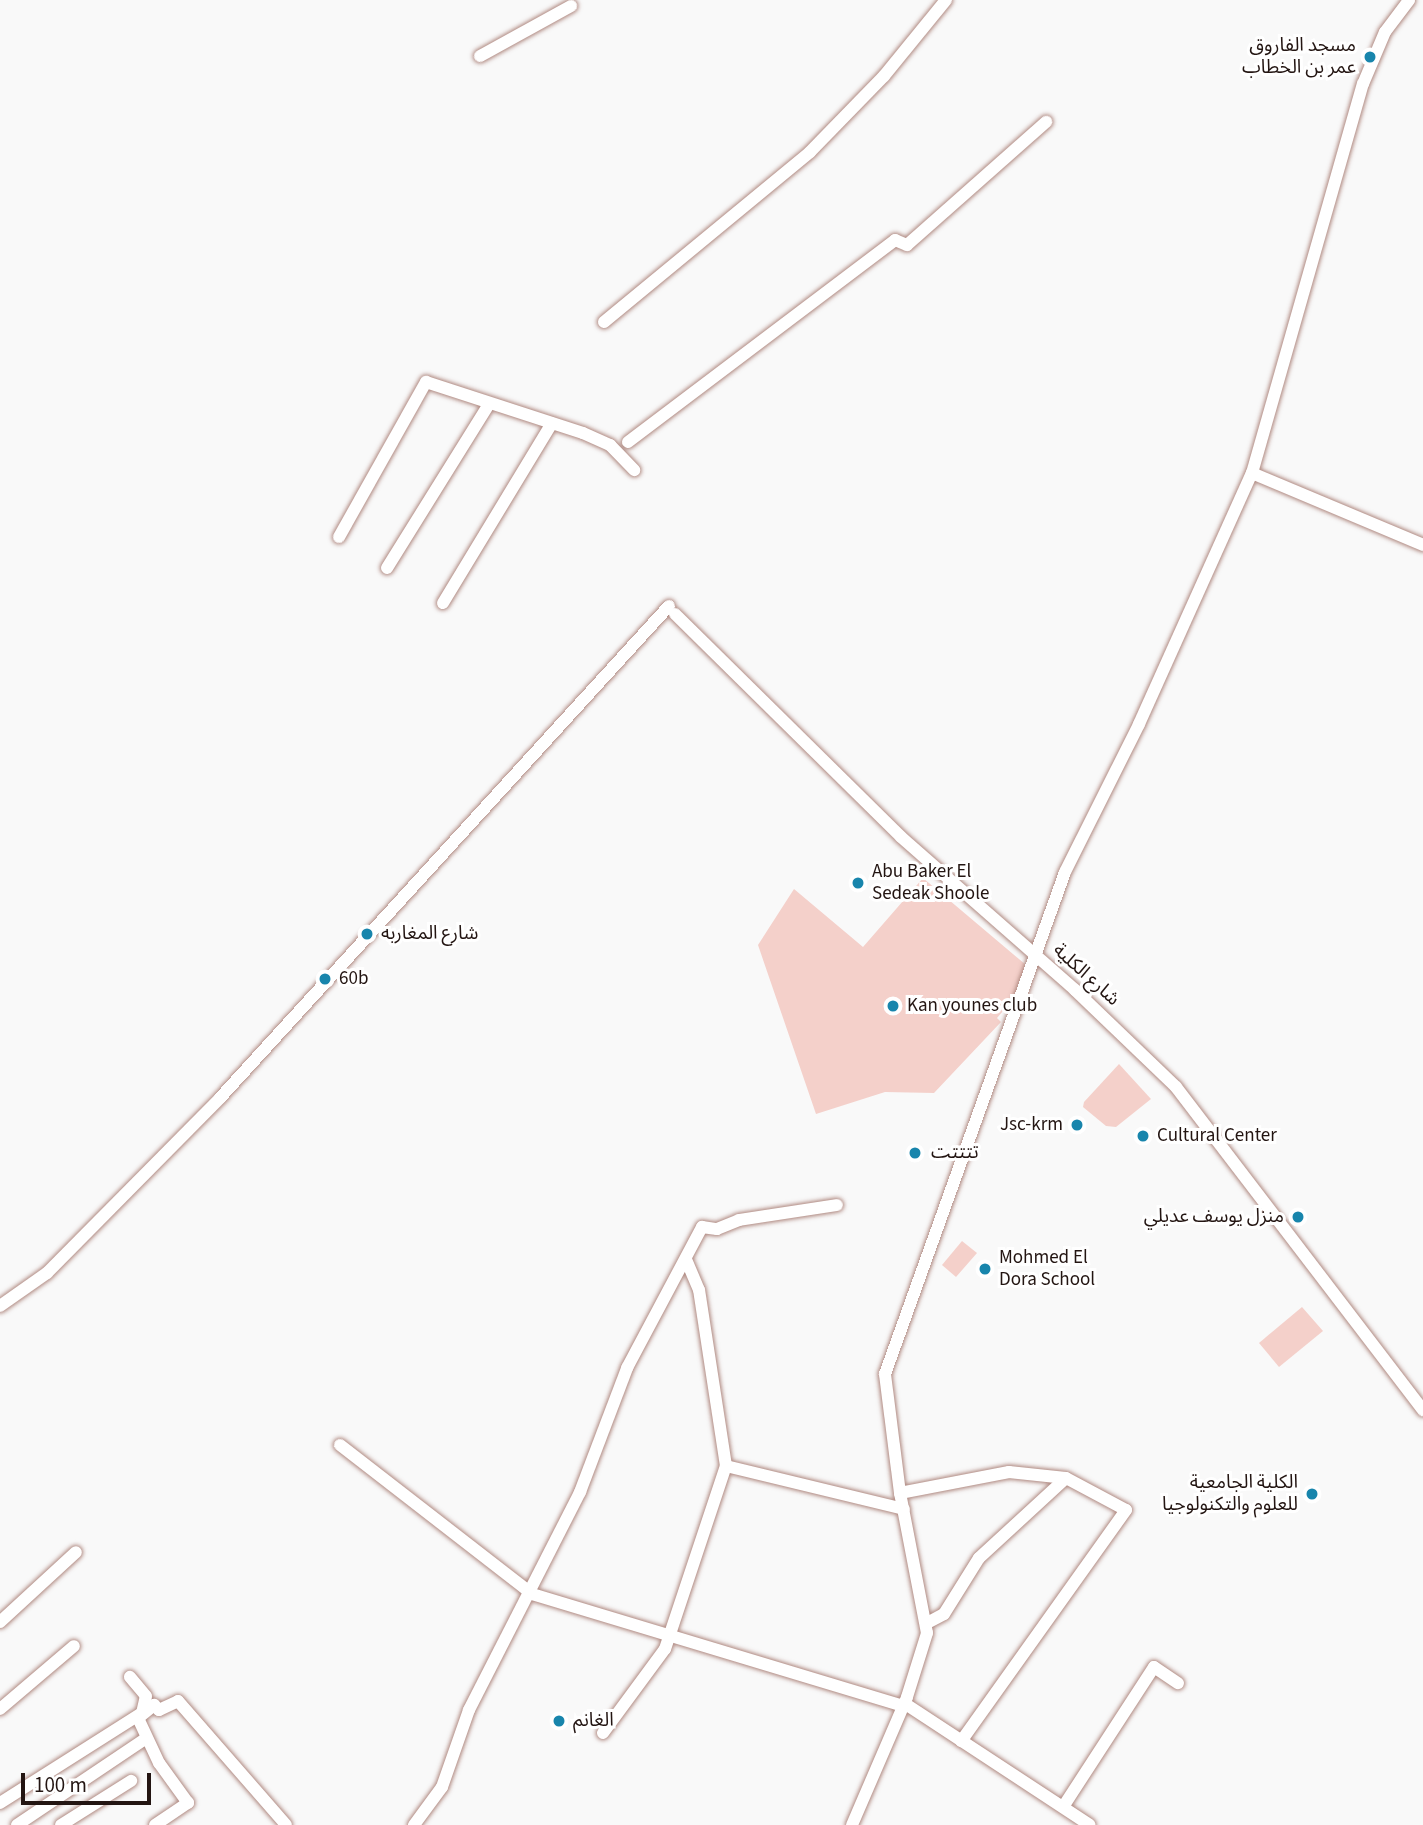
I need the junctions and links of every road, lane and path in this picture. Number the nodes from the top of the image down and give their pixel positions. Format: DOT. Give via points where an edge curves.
graph roads {
  1 [pos="946,0"];
  2 [pos="1409,0"];
  3 [pos="571,6"];
  4 [pos="480,56"];
  5 [pos="1046,122"];
  6 [pos="604,322"];
  7 [pos="489,404"];
  8 [pos="552,423"];
  9 [pos="628,442"];
  10 [pos="634,470"];
  11 [pos="1252,473"];
  12 [pos="339,537"];
  13 [pos="1422,542"];
  14 [pos="387,568"];
  15 [pos="443,603"];
  16 [pos="1036,956"];
  17 [pos="837,1205"];
  18 [pos="686,1260"];
  19 [pos="0,1306"];
  20 [pos="1423,1410"];
  21 [pos="341,1445"];
  22 [pos="726,1466"];
  23 [pos="1066,1478"];
  24 [pos="900,1493"];
  25 [pos="904,1509"];
  26 [pos="76,1552"];
  27 [pos="532,1594"];
  28 [pos="0,1622"];
  29 [pos="927,1623"];
  30 [pos="671,1635"];
  31 [pos="75,1646"];
  32 [pos="130,1677"];
  33 [pos="1178,1683"];
  34 [pos="903,1705"];
  35 [pos="0,1709"];
  36 [pos="603,1733"];
  37 [pos="145,1740"];
  38 [pos="961,1741"];
  39 [pos="131,1781"];
  40 [pos="0,1803"];
  41 [pos="1063,1807"];
  42 [pos="18,1825"];
  43 [pos="61,1825"];
  44 [pos="155,1825"];
  45 [pos="286,1825"];
  46 [pos="414,1825"];
  47 [pos="852,1825"];
  48 [pos="1090,1825"];
  1 -- 6 [label="street" via="884,76 810,152"];
  2 -- 11 [label="street" via="1385,32 1363,84"];
  3 -- 4 [label="street"];
  5 -- 9 [label="street" via="907,245 895,240"];
  7 -- 8 [label="street"];
  7 -- 12 [label="street" via="426,382"];
  7 -- 14 [label="street"];
  8 -- 10 [label="street" via="610,446"];
  8 -- 15 [label="street"];
  11 -- 13 [label="street"];
  11 -- 16 [label="street" via="1139,724 1084,827"];
  16 -- 19 [label="street, شارع الكلية" via="901,837 672,610 220,1098 47,1273"];
  16 -- 20 [label="street, شارع الكلية" via="1176,1087"];
  16 -- 24 [label="street" via="885,1374"];
  17 -- 18 [label="street" via="739,1220 717,1229 702,1227"];
  18 -- 22 [label="street" via="699,1290"];
  18 -- 27 [label="street" via="626,1368 580,1492"];
  21 -- 27 [label="street"];
  22 -- 25 [label="street"];
  22 -- 30 [label="street"];
  23 -- 24 [label="street" via="996,1473"];
  23 -- 29 [label="street" via="979,1558 944,1614"];
  23 -- 38 [label="street" via="1126,1510"];
  24 -- 25 [label="street"];
  25 -- 29 [label="street"];
  26 -- 28 [label="street"];
  27 -- 30 [label="street"];
  27 -- 46 [label="street" via="500,1645 469,1710 442,1787"];
  29 -- 34 [label="street" via="926,1644"];
  30 -- 34 [label="street"];
  30 -- 36 [label="street" via="654,1668"];
  31 -- 35 [label="street"];
  32 -- 40 [label="street" via="146,1696 142,1713"];
  33 -- 41 [label="street" via="1154,1667"];
  34 -- 38 [label="street"];
  34 -- 47 [label="street"];
  37 -- 42 [label="street"];
  37 -- 44 [label="street" via="188,1803"];
  37 -- 45 [label="street" via="138,1718 154,1706 159,1710 178,1701"];
  38 -- 41 [label="street"];
  39 -- 43 [label="street"];
  41 -- 48 [label="street"];
}
